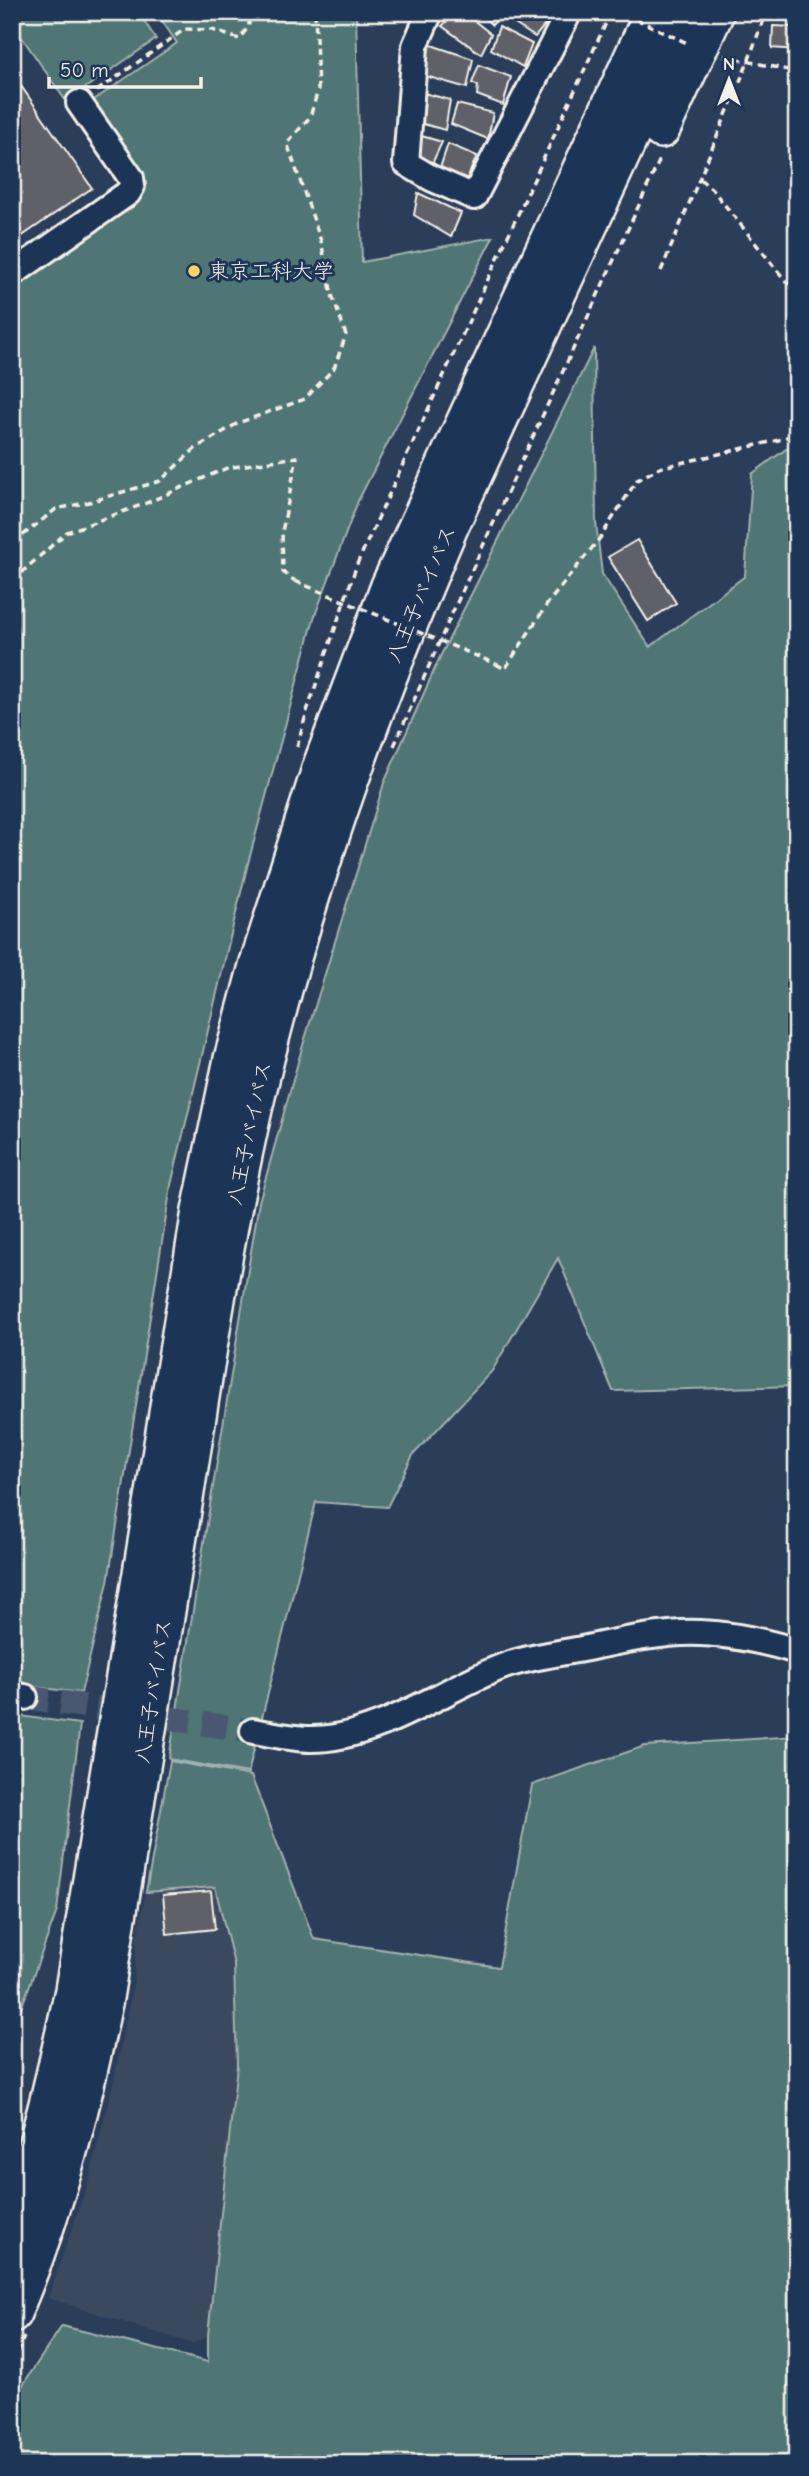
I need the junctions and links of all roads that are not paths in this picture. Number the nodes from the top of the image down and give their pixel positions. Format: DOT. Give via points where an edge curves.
graph roads {
  1 [pos="430,12"];
  2 [pos="569,12"];
  3 [pos="715,12"];
  4 [pos="639,15"];
  5 [pos="687,28"];
  6 [pos="79,103"];
  7 [pos="12,274"];
  8 [pos="309,901"];
  9 [pos="797,1651"];
  10 [pos="253,1731"];
  11 [pos="12,2227"];
  12 [pos="20,2320"];
  1 -- 2 [label="street" via="415,46 406,163 474,197"];
  3 -- 8 [label="highway" via="471,536"];
  4 -- 11 [label="highway, 八王子バイパス" via="362,657 258,967 218,1126 180,1332 74,1990 54,2088"];
  5 -- 8 [label="highway, 八王子バイパス" via="425,583 371,717"];
  6 -- 7 [label="street" via="132,186"];
  8 -- 12 [label="highway, 八王子バイパス" via="263,1065 230,1217 104,1998 84,2096"];
  9 -- 10 [label="street" via="716,1634 653,1636 505,1665 349,1735 311,1739"];
}
